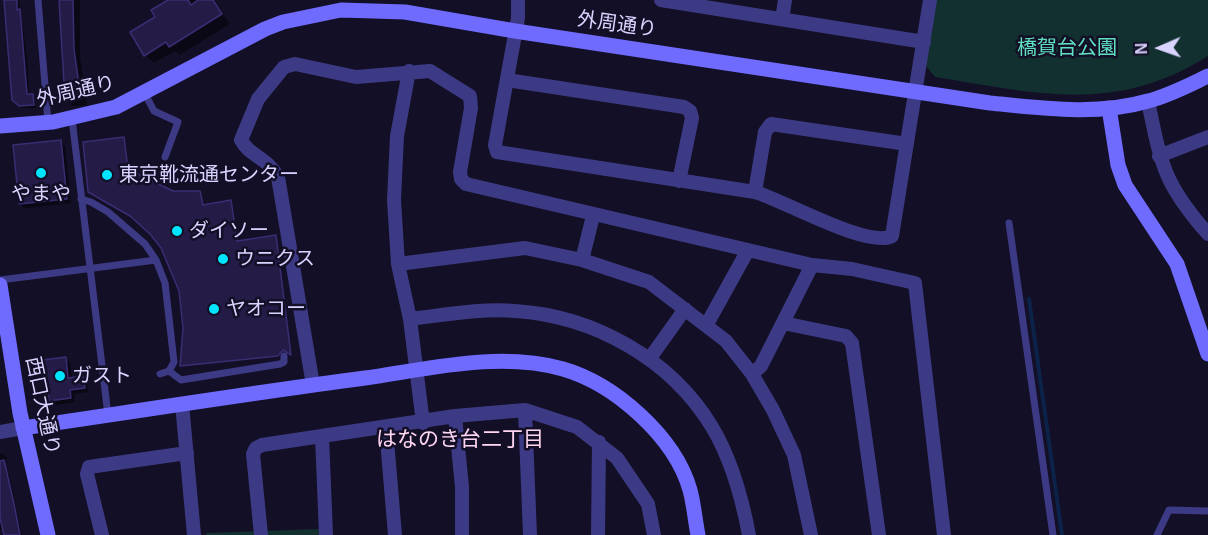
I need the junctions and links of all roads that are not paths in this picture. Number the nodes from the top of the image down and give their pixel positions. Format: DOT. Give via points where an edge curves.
graph roads {
  1 [pos="38,0"];
  2 [pos="518,0"];
  3 [pos="661,0"];
  4 [pos="785,0"];
  5 [pos="930,0"];
  6 [pos="708,4"];
  7 [pos="782,19"];
  8 [pos="515,31"];
  9 [pos="924,42"];
  10 [pos="409,71"];
  11 [pos="1208,76"];
  12 [pos="507,80"];
  13 [pos="916,91"];
  14 [pos="145,94"];
  15 [pos="1148,101"];
  16 [pos="1109,108"];
  17 [pos="72,119"];
  18 [pos="48,122"];
  19 [pos="0,126"];
  20 [pos="1208,137"];
  21 [pos="907,144"];
  22 [pos="1160,156"];
  23 [pos="165,157"];
  24 [pos="679,181"];
  25 [pos="755,192"];
  26 [pos="81,200"];
  27 [pos="593,216"];
  28 [pos="1009,223"];
  29 [pos="1208,234"];
  30 [pos="748,250"];
  31 [pos="156,260"];
  32 [pos="582,260"];
  33 [pos="398,264"];
  34 [pos="812,265"];
  35 [pos="90,268"];
  36 [pos="0,280"];
  37 [pos="0,285"];
  38 [pos="685,309"];
  39 [pos="2,317"];
  40 [pos="411,319"];
  41 [pos="783,323"];
  42 [pos="707,324"];
  43 [pos="4,338"];
  44 [pos="1208,354"];
  45 [pos="284,356"];
  46 [pos="650,358"];
  47 [pos="170,371"];
  48 [pos="417,371"];
  49 [pos="160,374"];
  50 [pos="752,374"];
  51 [pos="312,385"];
  52 [pos="182,404"];
  53 [pos="525,410"];
  54 [pos="108,415"];
  55 [pos="455,416"];
  56 [pos="423,423"];
  57 [pos="23,428"];
  58 [pos="386,428"];
  59 [pos="0,432"];
  60 [pos="322,436"];
  61 [pos="599,442"];
  62 [pos="187,453"];
  63 [pos="1208,511"];
  64 [pos="48,535"];
  65 [pos="102,535"];
  66 [pos="194,535"];
  67 [pos="261,535"];
  68 [pos="326,535"];
  69 [pos="395,535"];
  70 [pos="462,535"];
  71 [pos="530,535"];
  72 [pos="598,535"];
  73 [pos="654,535"];
  74 [pos="698,535"];
  75 [pos="749,535"];
  76 [pos="811,535"];
  77 [pos="879,535"];
  78 [pos="944,535"];
  79 [pos="1053,535"];
  80 [pos="1157,535"];
  1 -- 18 [label="lane"];
  2 -- 8 [label="street"];
  3 -- 6 [label="street"];
  4 -- 7 [label="street"];
  5 -- 9 [label="street"];
  6 -- 7 [label="street"];
  7 -- 9 [label="street"];
  8 -- 12 [label="street"];
  8 -- 13 [label="street, 外周通り"];
  8 -- 14 [label="street, 外周通り" via="405,12 370,9 317,13 243,39"];
  9 -- 13 [label="street"];
  10 -- 27 [label="street" via="430,71 470,96 460,172 460,179 466,184"];
  10 -- 33 [label="street" via="397,136 394,200"];
  10 -- 51 [label="street" via="356,77 295,64 284,67 258,99 241,140 246,149 270,162 278,177"];
  11 -- 15 [label="street, 外周通り"];
  12 -- 24 [label="street" via="495,144 498,152"];
  12 -- 24 [label="street" via="684,107 692,118"];
  13 -- 16 [label="street, 外周通り" via="1043,108"];
  13 -- 21 [label="street"];
  14 -- 17 [label="street, 外周通り"];
  14 -- 23 [label="lane" via="154,111 178,122"];
  15 -- 16 [label="street, 外周通り"];
  15 -- 22 [label="street"];
  16 -- 44 [label="street" via="1125,185 1177,264"];
  17 -- 18 [label="street, 外周通り"];
  17 -- 26 [label="lane"];
  18 -- 19 [label="street, 外周通り"];
  20 -- 22 [label="street"];
  21 -- 25 [label="street" via="771,124 765,132"];
  21 -- 25 [label="street" via="892,236 888,238 865,236 821,222 778,198"];
  22 -- 29 [label="street" via="1172,189"];
  24 -- 25 [label="street"];
  26 -- 31 [label="lane" via="91,201 108,212 145,244"];
  26 -- 35 [label="lane"];
  27 -- 30 [label="street"];
  27 -- 32 [label="street"];
  28 -- 79 [label="lane"];
  30 -- 34 [label="street"];
  30 -- 42 [label="street"];
  31 -- 35 [label="lane"];
  31 -- 47 [label="lane" via="165,283 169,313 174,362"];
  32 -- 33 [label="street" via="525,248"];
  32 -- 38 [label="street" via="649,282"];
  33 -- 40 [label="street"];
  34 -- 41 [label="street"];
  34 -- 78 [label="street" via="852,269 911,281 916,286"];
  35 -- 36 [label="lane"];
  35 -- 54 [label="lane"];
  37 -- 39 [label="street, 西口大通り"];
  38 -- 42 [label="street"];
  38 -- 46 [label="street"];
  39 -- 43 [label="street, 西口大通り"];
  40 -- 46 [label="street" via="489,310 546,315 588,326"];
  40 -- 48 [label="street"];
  41 -- 50 [label="street" via="761,366"];
  41 -- 77 [label="street" via="846,336 852,343"];
  42 -- 50 [label="street"];
  43 -- 57 [label="street, 西口大通り"];
  45 -- 47 [label="lane" via="280,364 193,377 176,378"];
  46 -- 75 [label="street" via="698,406 712,427 735,477"];
  47 -- 49 [label="lane"];
  48 -- 51 [label="street"];
  48 -- 56 [label="street"];
  48 -- 74 [label="street" via="503,360 565,369 601,386 630,404 660,437 679,466 690,489"];
  50 -- 76 [label="street" via="794,455"];
  51 -- 52 [label="street"];
  52 -- 54 [label="street"];
  52 -- 62 [label="street"];
  53 -- 55 [label="street"];
  53 -- 61 [label="street" via="577,427"];
  53 -- 71 [label="street"];
  54 -- 57 [label="street"];
  55 -- 56 [label="street"];
  55 -- 70 [label="street"];
  56 -- 58 [label="street"];
  57 -- 59 [label="street"];
  57 -- 64 [label="street, 西口大通り"];
  58 -- 60 [label="street"];
  58 -- 69 [label="street"];
  60 -- 67 [label="street" via="256,448 253,454"];
  60 -- 68 [label="street"];
  61 -- 72 [label="street"];
  61 -- 73 [label="street" via="618,458 648,504"];
  62 -- 65 [label="street" via="89,467 87,474"];
  62 -- 66 [label="street"];
  63 -- 80 [label="lane" via="1169,510"];
}
